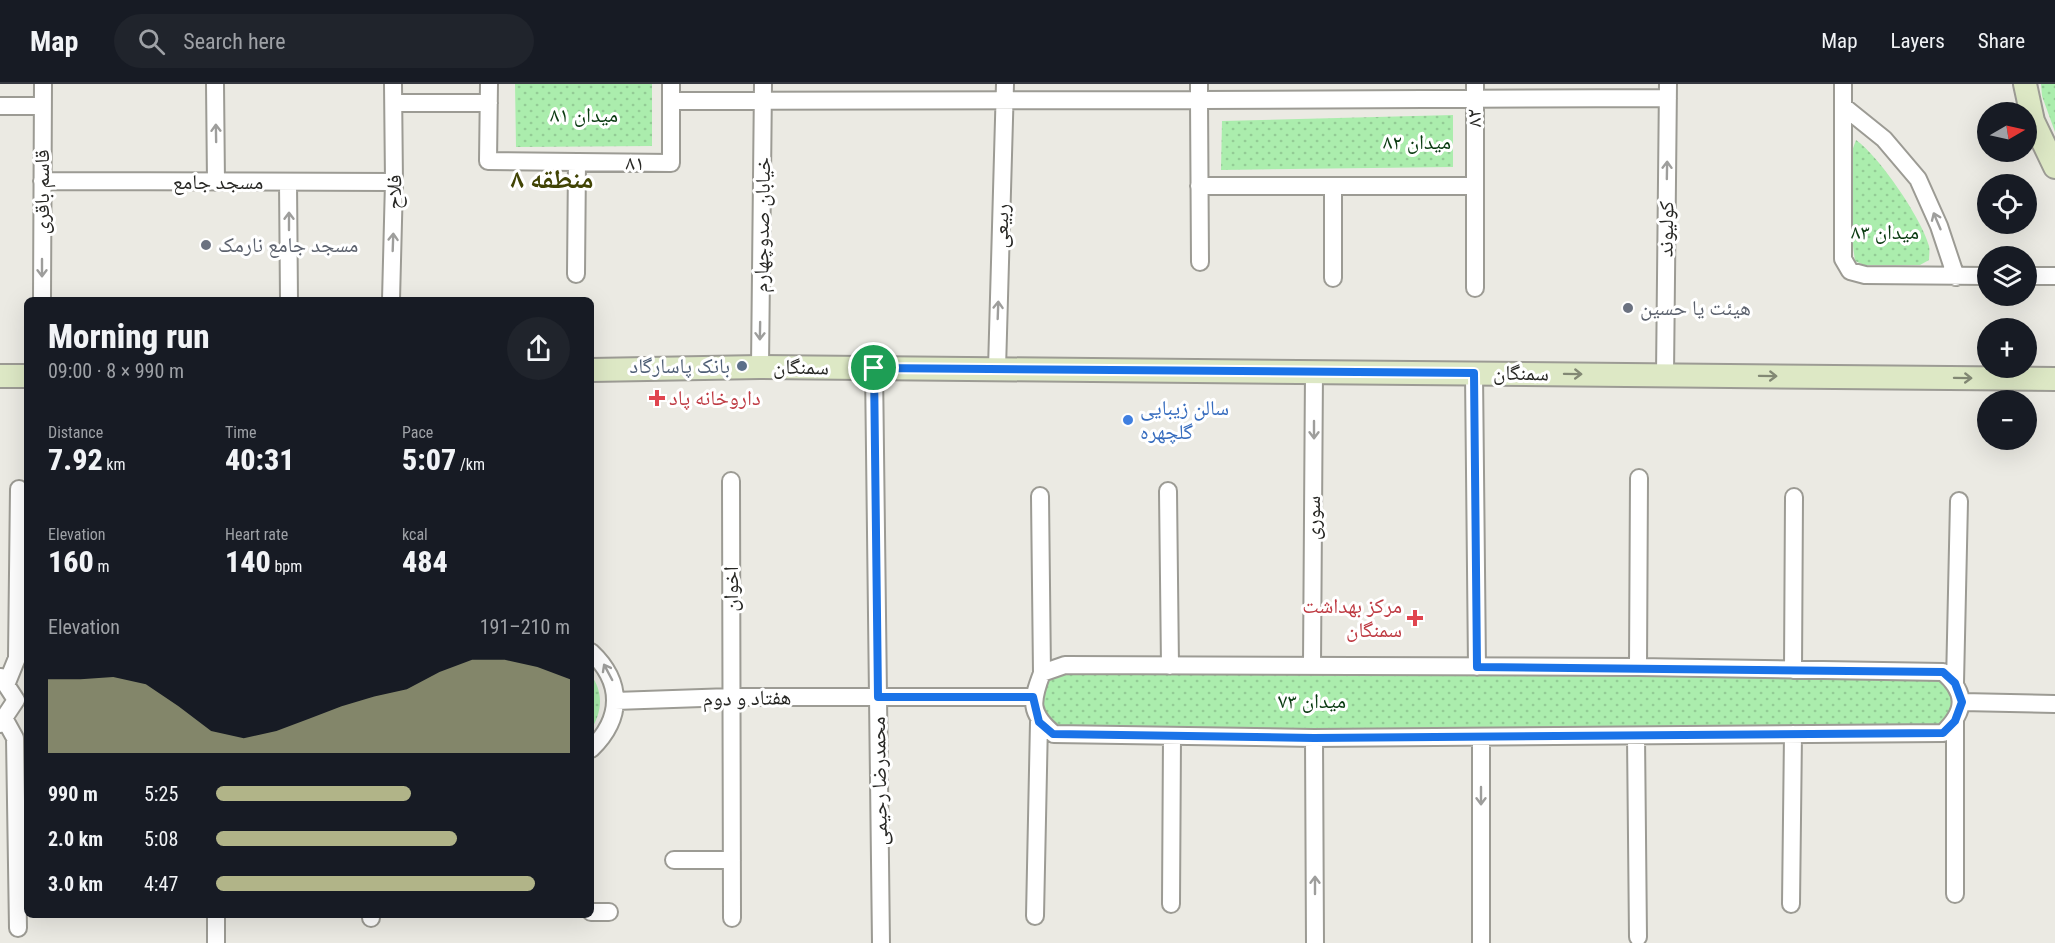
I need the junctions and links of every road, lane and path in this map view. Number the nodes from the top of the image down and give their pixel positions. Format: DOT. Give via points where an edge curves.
graph roads {
  1 [pos="43,84"];
  2 [pos="215,84"];
  3 [pos="393,84"];
  4 [pos="489,84"];
  5 [pos="671,84"];
  6 [pos="1843,84"];
  7 [pos="2008,84"];
  8 [pos="2025,84"];
  9 [pos="1475,91"];
  10 [pos="1668,91"];
  11 [pos="763,92"];
  12 [pos="1005,92"];
  13 [pos="1199,92"];
  14 [pos="1333,92"];
  15 [pos="671,101"];
  16 [pos="2020,102"];
  17 [pos="2029,102"];
  18 [pos="394,103"];
  19 [pos="489,103"];
  20 [pos="0,106"];
  21 [pos="43,106"];
  22 [pos="1843,106"];
  23 [pos="2037,129"];
  24 [pos="578,162"];
  25 [pos="2055,167"];
  26 [pos="42,181"];
  27 [pos="216,182"];
  28 [pos="288,182"];
  29 [pos="394,182"];
  30 [pos="1199,186"];
  31 [pos="1333,186"];
  32 [pos="1475,186"];
  33 [pos="1200,262"];
  34 [pos="576,274"];
  35 [pos="1977,276"];
  36 [pos="2037,276"];
  37 [pos="2055,276"];
  38 [pos="1956,277"];
  39 [pos="1333,278"];
  40 [pos="1475,288"];
  41 [pos="42,297"];
  42 [pos="289,297"];
  43 [pos="391,297"];
  44 [pos="760,367"];
  45 [pos="874,368"];
  46 [pos="997,369"];
  47 [pos="594,370"];
  48 [pos="1314,371"];
  49 [pos="1474,373"];
  50 [pos="1665,375"];
  51 [pos="0,376"];
  52 [pos="24,376"];
  53 [pos="2055,379"];
  54 [pos="1639,478"];
  55 [pos="731,481"];
  56 [pos="18,489"];
  57 [pos="1168,491"];
  58 [pos="1040,496"];
  59 [pos="1794,497"];
  60 [pos="1959,501"];
  61 [pos="594,655"];
  62 [pos="1312,665"];
  63 [pos="1170,666"];
  64 [pos="1477,667"];
  65 [pos="1638,667"];
  66 [pos="1793,670"];
  67 [pos="1042,673"];
  68 [pos="3,680"];
  69 [pos="1955,683"];
  70 [pos="731,697"];
  71 [pos="878,697"];
  72 [pos="1033,697"];
  73 [pos="22,700"];
  74 [pos="615,701"];
  75 [pos="1962,702"];
  76 [pos="2055,704"];
  77 [pos="2,721"];
  78 [pos="1955,721"];
  79 [pos="1039,722"];
  80 [pos="1792,734"];
  81 [pos="1636,736"];
  82 [pos="1172,737"];
  83 [pos="1481,737"];
  84 [pos="1314,738"];
  85 [pos="594,746"];
  86 [pos="674,860"];
  87 [pos="732,860"];
  88 [pos="1955,894"];
  89 [pos="1171,904"];
  90 [pos="1791,904"];
  91 [pos="594,912"];
  92 [pos="609,912"];
  93 [pos="1035,916"];
  94 [pos="216,918"];
  95 [pos="732,918"];
  96 [pos="18,928"];
  97 [pos="1638,937"];
  98 [pos="216,943"];
  99 [pos="881,943"];
  100 [pos="1315,943"];
  101 [pos="1481,943"];
  1 -- 21 [label="street, قاسم باقری"];
  27 -- 2 [label="street, one-way"];
  3 -- 18 [label="street, فلاح"];
  4 -- 19 [label="street, ۸۱"];
  5 -- 15 [label="street, ۸۱"];
  6 -- 22 [label="street"];
  7 -- 16 [label="main road"];
  8 -- 17 [label="main road"];
  9 -- 10 [label="street"];
  9 -- 14 [label="street, ۸۲"];
  9 -- 32 [label="street, ۸۲"];
  50 -- 10 [label="street, کولیوند, one-way"];
  11 -- 12 [label="street, ۸۲"];
  11 -- 15 [label="street, ۸۲"];
  11 -- 44 [label="street, خیابان صدوچهارم, one-way"];
  12 -- 13 [label="street, ۸۲"];
  46 -- 12 [label="street, ربیعی, one-way"];
  13 -- 14 [label="street, ۸۲"];
  13 -- 30 [label="street"];
  15 -- 24 [label="street, ۸۱" via="670,163"];
  18 -- 19 [label="street"];
  18 -- 29 [label="street, فلاح"];
  19 -- 24 [label="street, ۸۱" via="488,161"];
  20 -- 21 [label="street"];
  21 -- 26 [label="street, قاسم باقری"];
  38 -- 22 [label="street, one-way" via="1918,179 1884,139"];
  22 -- 38 [label="street" via="1843,259 1850,271 1865,275"];
  23 -- 25 [label="main road"];
  24 -- 34 [label="street"];
  26 -- 27 [label="street, مسجد جامع"];
  26 -- 41 [label="street, قاسم باقری, one-way"];
  27 -- 28 [label="street, مسجد جامع"];
  28 -- 29 [label="street, مسجد جامع"];
  42 -- 28 [label="street, one-way"];
  43 -- 29 [label="street, فلاح, one-way"];
  30 -- 31 [label="street"];
  30 -- 33 [label="street"];
  31 -- 32 [label="street"];
  31 -- 39 [label="street"];
  32 -- 40 [label="street, ۸۲"];
  35 -- 38 [label="street"];
  36 -- 37 [label="street"];
  44 -- 45 [label="main road, سمنگان"];
  44 -- 47 [label="main road, سمنگان"];
  45 -- 46 [label="main road, سمنگان"];
  45 -- 71 [label="street, محمدرضا رحیمی"];
  46 -- 48 [label="main road, سمنگان"];
  48 -- 49 [label="main road, سمنگان"];
  48 -- 62 [label="street, سوری, one-way"];
  49 -- 50 [label="main road, سمنگان, one-way"];
  49 -- 64 [label="street"];
  50 -- 53 [label="main road, سمنگان, one-way"];
  51 -- 52 [label="main road"];
  54 -- 65 [label="street"];
  55 -- 70 [label="street, اخوان"];
  56 -- 68 [label="street" via="17,658"];
  57 -- 63 [label="street"];
  58 -- 67 [label="street"];
  59 -- 66 [label="street"];
  60 -- 69 [label="street"];
  74 -- 61 [label="street, one-way" via="613,681"];
  62 -- 63 [label="street"];
  62 -- 64 [label="street"];
  63 -- 67 [label="street" via="1065,665"];
  64 -- 65 [label="street"];
  65 -- 66 [label="street"];
  66 -- 69 [label="street" via="1943,672"];
  67 -- 72 [label="street"];
  68 -- 73 [label="street"];
  69 -- 75 [label="street"];
  70 -- 71 [label="street, هفتاد و دوم"];
  70 -- 74 [label="street, هفتاد و دوم"];
  70 -- 87 [label="street, اخوان"];
  71 -- 72 [label="street, هفتاد و دوم"];
  71 -- 99 [label="street, محمدرضا رحیمی"];
  72 -- 79 [label="street"];
  73 -- 77 [label="street"];
  74 -- 85 [label="street" via="612,720"];
  75 -- 76 [label="street"];
  75 -- 78 [label="street"];
  77 -- 96 [label="street" via="15,738"];
  78 -- 80 [label="street" via="1943,733"];
  78 -- 88 [label="street"];
  79 -- 82 [label="street" via="1053,734"];
  79 -- 93 [label="street"];
  80 -- 81 [label="street"];
  80 -- 90 [label="street"];
  81 -- 83 [label="street"];
  81 -- 97 [label="street"];
  82 -- 84 [label="street"];
  82 -- 89 [label="street"];
  83 -- 84 [label="street"];
  83 -- 101 [label="street, one-way"];
  100 -- 84 [label="street, one-way"];
  86 -- 87 [label="street"];
  87 -- 95 [label="street, اخوان"];
  91 -- 92 [label="street"];
  94 -- 98 [label="street"];
}
